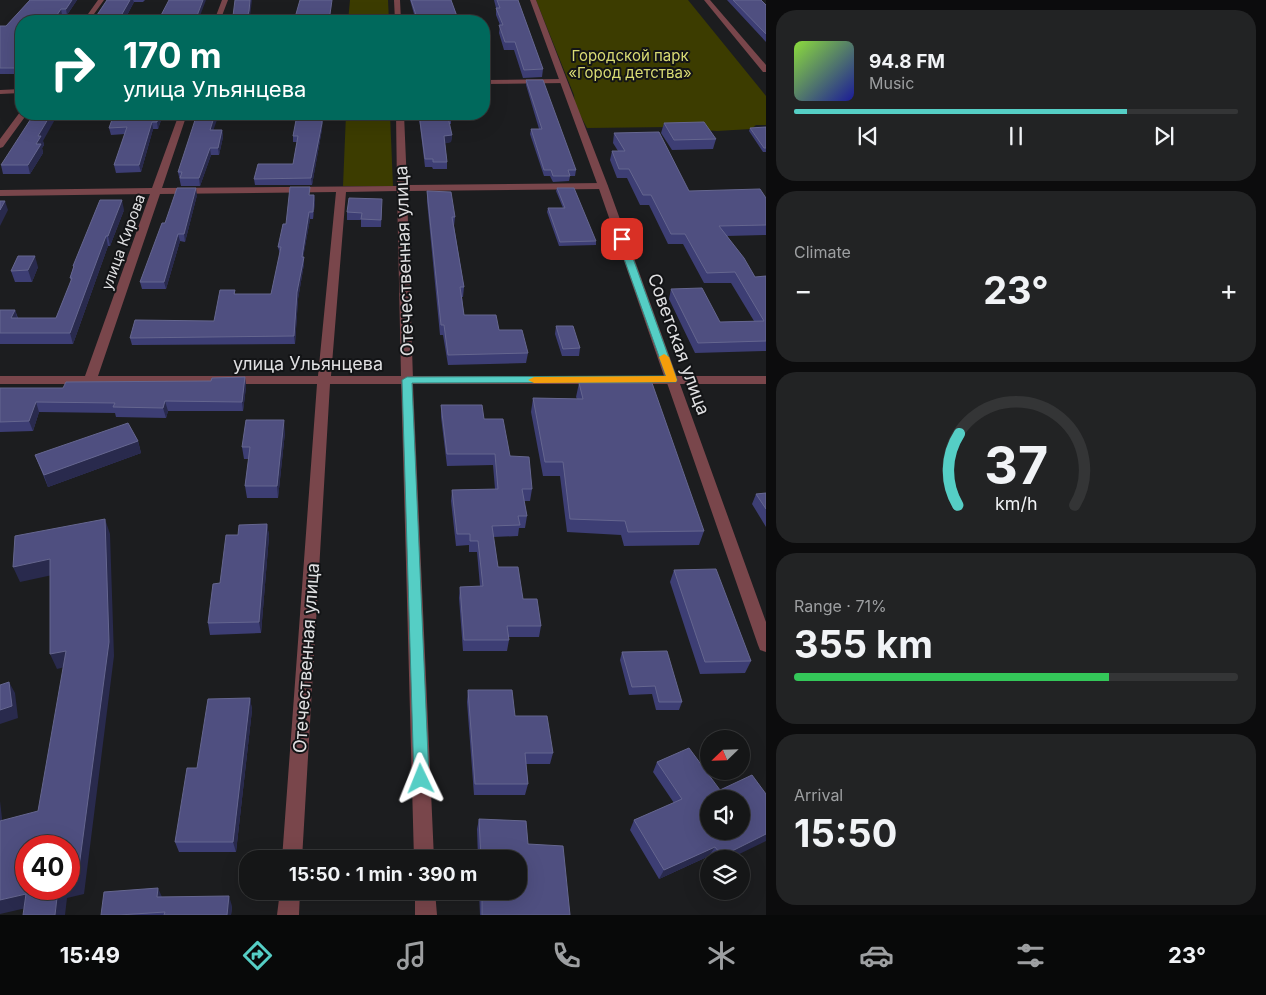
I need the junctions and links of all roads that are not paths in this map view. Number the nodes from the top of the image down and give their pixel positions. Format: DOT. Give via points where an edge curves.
graph roads {
  1 [pos="101,0"];
  2 [pos="225,0"];
  3 [pos="397,0"];
  4 [pos="533,0"];
  5 [pos="706,0"];
  6 [pos="90,15"];
  7 [pos="219,15"];
  8 [pos="398,15"];
  9 [pos="766,70"];
  10 [pos="562,81"];
  11 [pos="490,82"];
  12 [pos="15,91"];
  13 [pos="0,92"];
  14 [pos="19,120"];
  15 [pos="181,120"];
  16 [pos="400,120"];
  17 [pos="0,145"];
  18 [pos="603,186"];
  19 [pos="401,188"];
  20 [pos="341,189"];
  21 [pos="157,191"];
  22 [pos="0,193"];
  23 [pos="0,380"];
  24 [pos="90,380"];
  25 [pos="324,380"];
  26 [pos="407,380"];
  27 [pos="672,380"];
  28 [pos="766,380"];
  29 [pos="766,645"];
  30 [pos="293,850"];
  31 [pos="424,850"];
  32 [pos="289,900"];
  33 [pos="425,900"];
  34 [pos="288,915"];
  35 [pos="426,915"];
  1 -- 6 [label="street"];
  2 -- 7 [label="street"];
  3 -- 8 [label="street"];
  4 -- 10 [label="street, Советская улица"];
  5 -- 9 [label="street"];
  10 -- 11 [label="street"];
  10 -- 18 [label="street, Советская улица"];
  12 -- 13 [label="street"];
  14 -- 17 [label="street"];
  15 -- 21 [label="street, улица Кирова"];
  16 -- 19 [label="street, Отечественная улица"];
  18 -- 19 [label="street"];
  18 -- 27 [label="street, Советская улица"];
  19 -- 20 [label="street"];
  19 -- 26 [label="street, Отечественная улица"];
  20 -- 21 [label="street"];
  20 -- 25 [label="street, Отечественная улица"];
  21 -- 22 [label="street"];
  21 -- 24 [label="street, улица Кирова"];
  23 -- 24 [label="street, улица Ульянцева"];
  24 -- 25 [label="street, улица Ульянцева"];
  25 -- 26 [label="street, улица Ульянцева"];
  25 -- 30 [label="street, Отечественная улица"];
  26 -- 27 [label="street, улица Ульянцева"];
  26 -- 31 [label="street, Отечественная улица"];
  27 -- 28 [label="street, улица Ульянцева"];
  27 -- 29 [label="street, Советская улица"];
  32 -- 34 [label="street"];
  33 -- 35 [label="street"];
}
